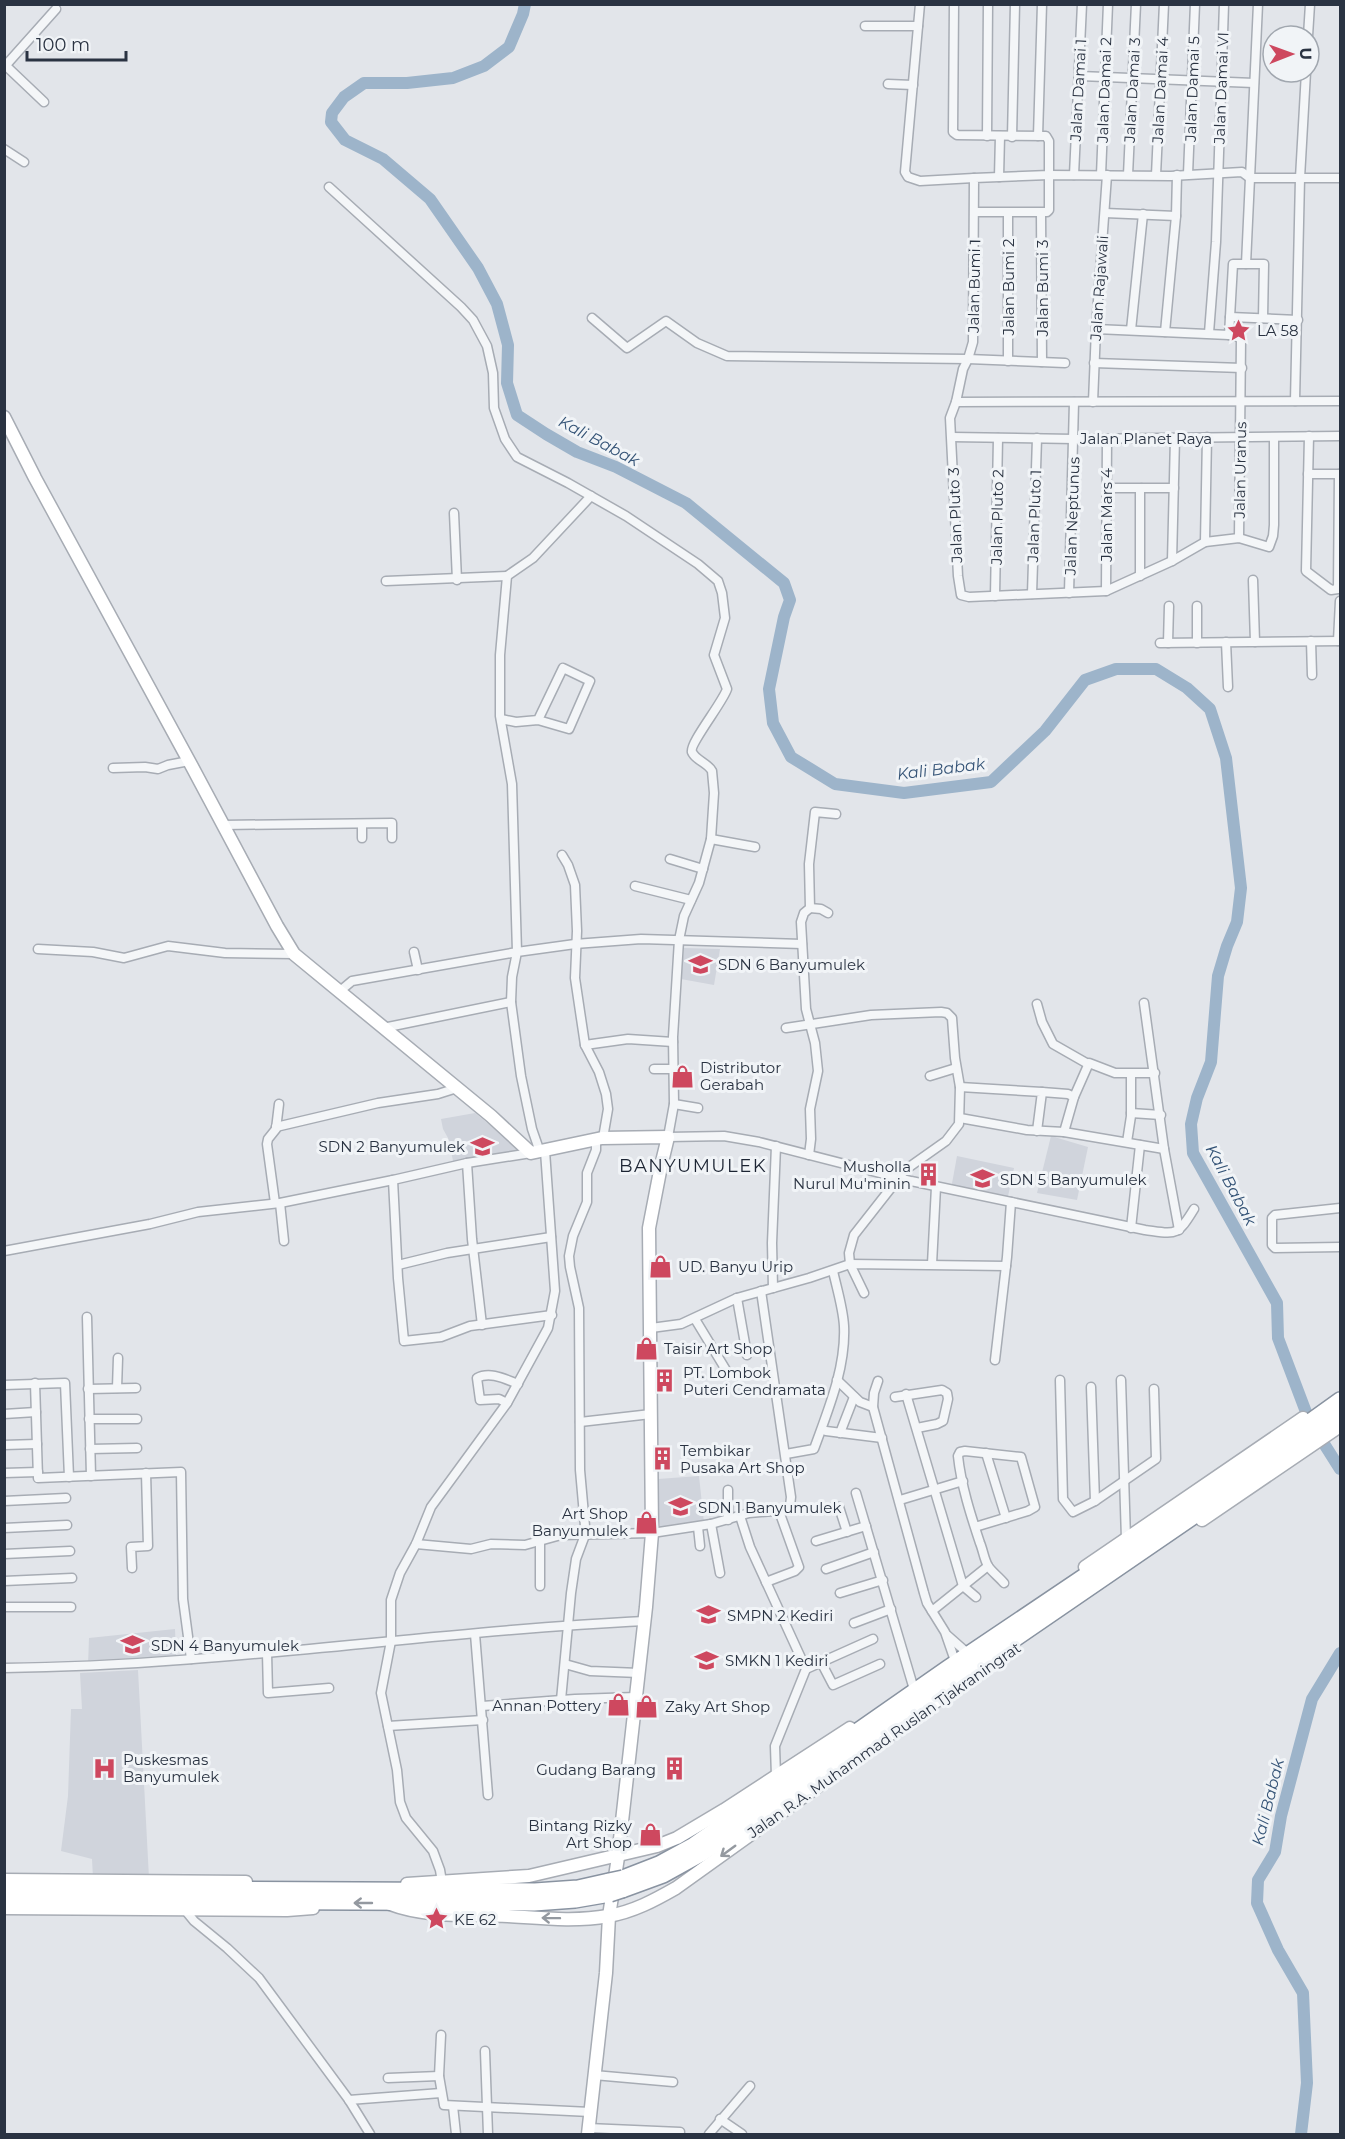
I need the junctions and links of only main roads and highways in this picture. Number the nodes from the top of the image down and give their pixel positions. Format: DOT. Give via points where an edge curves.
graph roads {
  1 [pos="1341,1400"];
  2 [pos="1341,1416"];
  3 [pos="1252,1470"];
  4 [pos="952,1669"];
  5 [pos="980,1671"];
  6 [pos="915,1685"];
  7 [pos="929,1707"];
  8 [pos="4,1888"];
  9 [pos="328,1896"];
  10 [pos="4,1900"];
  1 -- 3 [label="highway, Jalan R.A. Muhammad Ruslan Tjakraningrat"];
  2 -- 3 [label="highway, Jalan R.A. Muhammad Ruslan Tjakraningrat"];
  3 -- 4 [label="highway, Jalan R.A. Muhammad Ruslan Tjakraningrat"];
  3 -- 4 [label="highway, Jalan R.A. Muhammad Ruslan Tjakraningrat" via="1227,1499"];
  4 -- 5 [label="highway"];
  4 -- 6 [label="highway"];
  4 -- 7 [label="highway"];
  4 -- 9 [label="highway, Jalan R.A. Muhammad Ruslan Tjakraningrat" via="694,1845 616,1886"];
  8 -- 9 [label="highway, Jalan R.A. Muhammad Ruslan Tjakraningrat"];
  9 -- 10 [label="highway, Jalan R.A. Muhammad Ruslan Tjakraningrat"];
}
